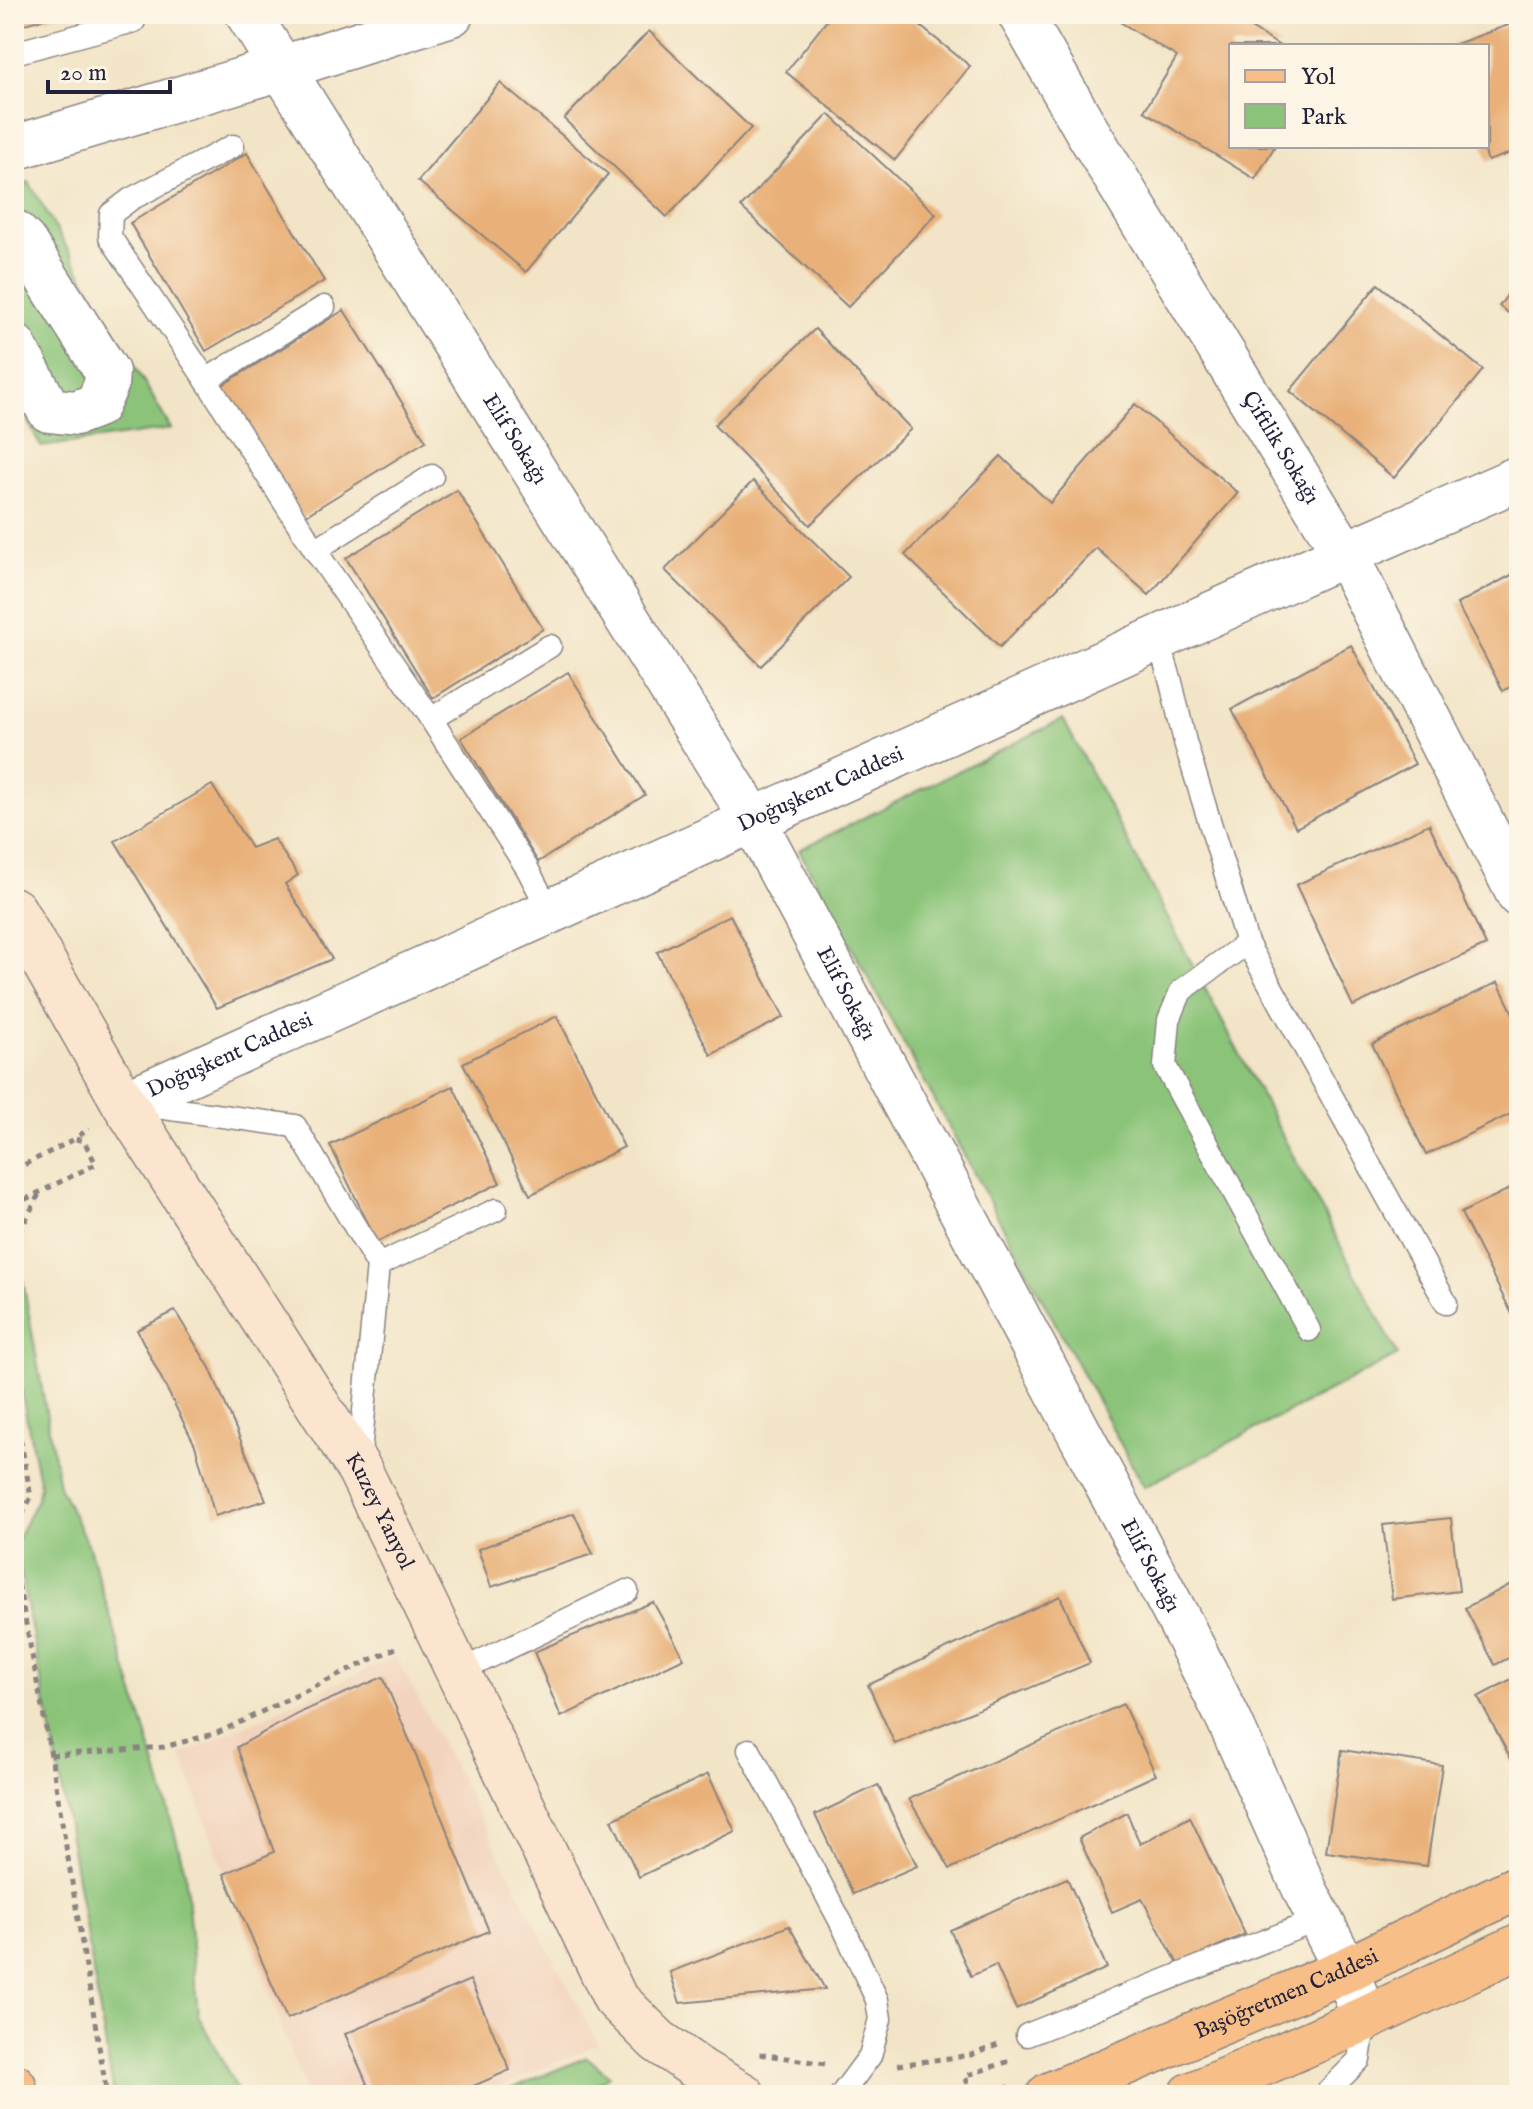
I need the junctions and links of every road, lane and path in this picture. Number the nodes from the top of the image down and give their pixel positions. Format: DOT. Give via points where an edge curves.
graph roads {
  1 [pos="248,14"];
  2 [pos="451,14"];
  3 [pos="1020,14"];
  4 [pos="134,21"];
  5 [pos="14,53"];
  6 [pos="282,68"];
  7 [pos="233,146"];
  8 [pos="14,148"];
  9 [pos="14,232"];
  10 [pos="324,307"];
  11 [pos="14,346"];
  12 [pos="206,380"];
  13 [pos="432,476"];
  14 [pos="1519,478"];
  15 [pos="315,550"];
  16 [pos="1345,554"];
  17 [pos="1158,639"];
  18 [pos="550,646"];
  19 [pos="431,719"];
  20 [pos="754,821"];
  21 [pos="1519,895"];
  22 [pos="14,910"];
  23 [pos="550,912"];
  24 [pos="1247,943"];
  25 [pos="124,1103"];
  26 [pos="75,1139"];
  27 [pos="14,1170"];
  28 [pos="39,1193"];
  29 [pos="14,1205"];
  30 [pos="496,1210"];
  31 [pos="14,1243"];
  32 [pos="378,1265"];
  33 [pos="1446,1303"];
  34 [pos="1309,1330"];
  35 [pos="14,1404"];
  36 [pos="359,1469"];
  37 [pos="14,1532"];
  38 [pos="14,1561"];
  39 [pos="627,1591"];
  40 [pos="437,1628"];
  41 [pos="458,1672"];
  42 [pos="749,1750"];
  43 [pos="51,1755"];
  44 [pos="1519,1887"];
  45 [pos="1320,1919"];
  46 [pos="1519,1946"];
  47 [pos="1346,1970"];
  48 [pos="1365,2019"];
  49 [pos="1027,2035"];
  50 [pos="862,2070"];
  51 [pos="703,2072"];
  52 [pos="14,2086"];
  53 [pos="16,2095"];
  54 [pos="107,2095"];
  55 [pos="743,2095"];
  56 [pos="841,2095"];
  57 [pos="972,2095"];
  58 [pos="1049,2095"];
  59 [pos="1191,2095"];
  60 [pos="1324,2095"];
  1 -- 6 [label="street, Elif Sokağı"];
  2 -- 6 [label="street"];
  3 -- 16 [label="street, Çiftlik Sokağı"];
  4 -- 5 [label="lane"];
  6 -- 8 [label="street"];
  6 -- 20 [label="street, Elif Sokağı"];
  7 -- 12 [label="lane" via="111,214 110,237"];
  9 -- 11 [label="street" via="107,372 97,405 76,413 49,410"];
  10 -- 12 [label="lane"];
  12 -- 15 [label="lane"];
  13 -- 15 [label="lane"];
  14 -- 16 [label="street, Doğuşkent Caddesi"];
  15 -- 19 [label="lane"];
  16 -- 17 [label="street, Doğuşkent Caddesi"];
  16 -- 21 [label="street, Çiftlik Sokağı"];
  17 -- 20 [label="street, Doğuşkent Caddesi"];
  17 -- 24 [label="lane"];
  18 -- 19 [label="lane"];
  19 -- 23 [label="lane"];
  20 -- 23 [label="street, Doğuşkent Caddesi"];
  20 -- 45 [label="street, Elif Sokağı" via="1181,1624"];
  22 -- 25 [label="main road, Kuzey Yanyol"];
  23 -- 25 [label="street, Doğuşkent Caddesi"];
  24 -- 33 [label="lane"];
  24 -- 34 [label="lane" via="1181,991 1169,1020 1165,1066"];
  25 -- 26 [label="path"];
  25 -- 32 [label="lane" via="295,1126"];
  25 -- 36 [label="main road, Kuzey Yanyol"];
  26 -- 27 [label="path"];
  26 -- 28 [label="path" via="84,1141 96,1164"];
  28 -- 29 [label="path"];
  28 -- 31 [label="path"];
  30 -- 32 [label="lane"];
  32 -- 36 [label="lane"];
  35 -- 37 [label="path" via="31,1497"];
  36 -- 40 [label="main road, Kuzey Yanyol"];
  38 -- 43 [label="path"];
  39 -- 41 [label="lane"];
  40 -- 41 [label="main road, Kuzey Yanyol"];
  40 -- 43 [label="path" via="217,1733 164,1747"];
  41 -- 51 [label="main road, Kuzey Yanyol" via="615,1998 658,2041"];
  42 -- 50 [label="lane" via="877,2000 880,2019"];
  43 -- 54 [label="path"];
  44 -- 47 [label="main road, Başöğretmen Caddesi"];
  45 -- 47 [label="street, Elif Sokağı"];
  45 -- 49 [label="lane"];
  46 -- 48 [label="main road"];
  47 -- 48 [label="street, Elif Sokağı"];
  47 -- 58 [label="main road, Başöğretmen Caddesi"];
  48 -- 59 [label="main road"];
  48 -- 60 [label="lane" via="1359,2060"];
  49 -- 50 [label="path" via="971,2055"];
  49 -- 57 [label="path" via="1033,2053 965,2076"];
  50 -- 51 [label="path" via="742,2051"];
  50 -- 56 [label="lane"];
  51 -- 55 [label="main road, Kuzey Yanyol"];
  52 -- 53 [label="main road"];
}
